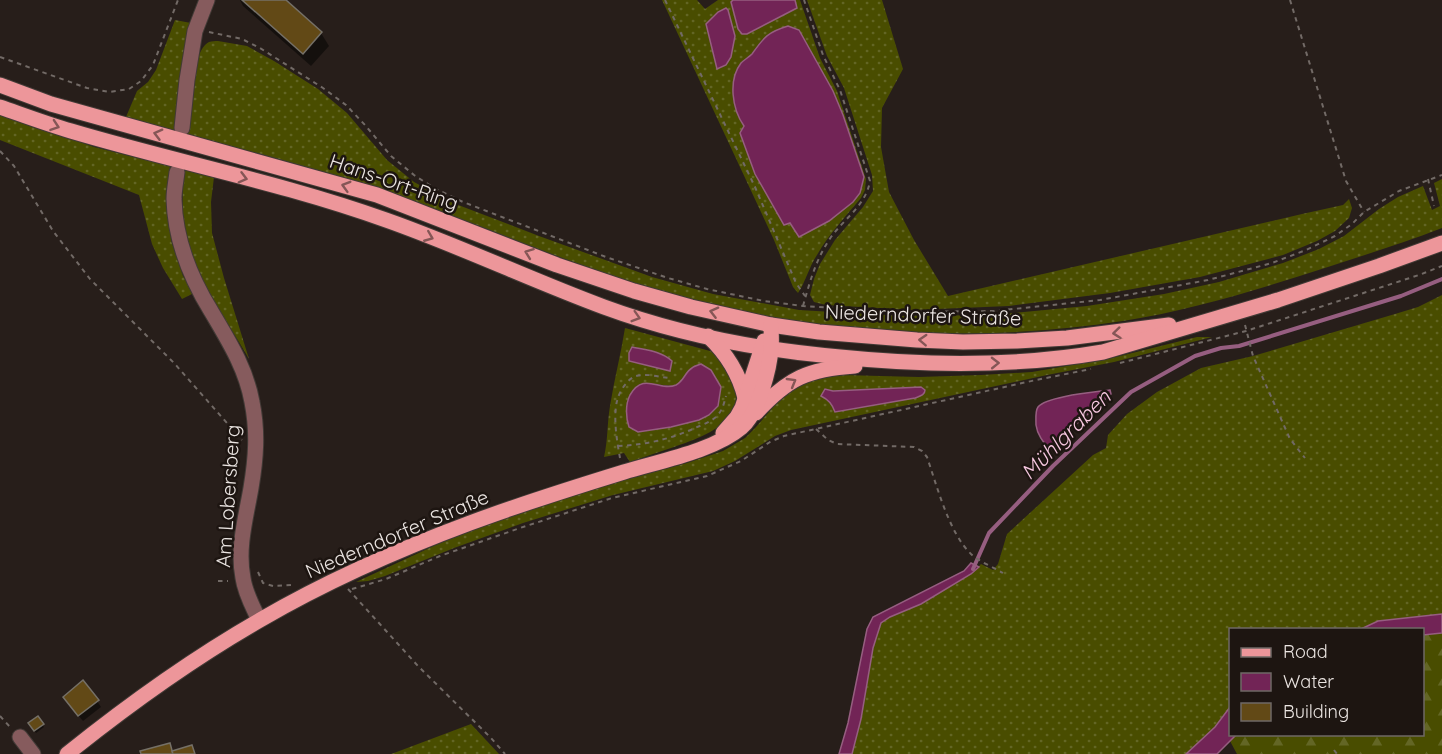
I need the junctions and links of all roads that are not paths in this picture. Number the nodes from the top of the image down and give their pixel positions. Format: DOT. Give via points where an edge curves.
graph roads {
  1 [pos="207,0"];
  2 [pos="0,85"];
  3 [pos="0,107"];
  4 [pos="182,128"];
  5 [pos="177,172"];
  6 [pos="1442,243"];
  7 [pos="1217,318"];
  8 [pos="771,325"];
  9 [pos="708,336"];
  10 [pos="766,349"];
  11 [pos="894,363"];
  12 [pos="745,398"];
  13 [pos="749,421"];
  14 [pos="710,445"];
  15 [pos="260,621"];
  16 [pos="20,736"];
  17 [pos="33,754"];
  18 [pos="67,754"];
  1 -- 4 [label="street" via="195,31"];
  8 -- 2 [label="main road, Hans-Ort-Ring, one-way" via="634,291 377,195 51,104"];
  3 -- 9 [label="main road, Hans-Ort-Ring, one-way" via="69,130 308,195 385,220 606,308"];
  5 -- 15 [label="street, Am Lobersberg" via="174,198 182,248 192,275 246,375 252,399 256,455 241,561 243,580"];
  6 -- 7 [label="main road, Niederndorfer Straße"];
  7 -- 8 [label="main road, Niederndorfer Straße, one-way" via="1067,338 963,342"];
  11 -- 7 [label="main road, Niederndorfer Straße, one-way" via="1004,363 1076,357 1135,344"];
  8 -- 10 [label="main road, Niederndorfer Straße"];
  9 -- 10 [label="main road, Hans-Ort-Ring"];
  9 -- 12 [label="main road" via="734,367"];
  10 -- 11 [label="main road, Niederndorfer Straße"];
  10 -- 12 [label="main road, Niederndorfer Straße"];
  10 -- 13 [label="main road, Niederndorfer Straße" via="768,367"];
  13 -- 11 [label="main road, one-way" via="778,391 806,374 844,366"];
  12 -- 14 [label="main road, Niederndorfer Straße" via="737,417"];
  13 -- 14 [label="main road, Niederndorfer Straße"];
  14 -- 15 [label="main road, Niederndorfer Straße" via="458,528 367,565"];
  15 -- 18 [label="main road, Niederndorfer Straße" via="174,675"];
  16 -- 17 [label="street"];
}
